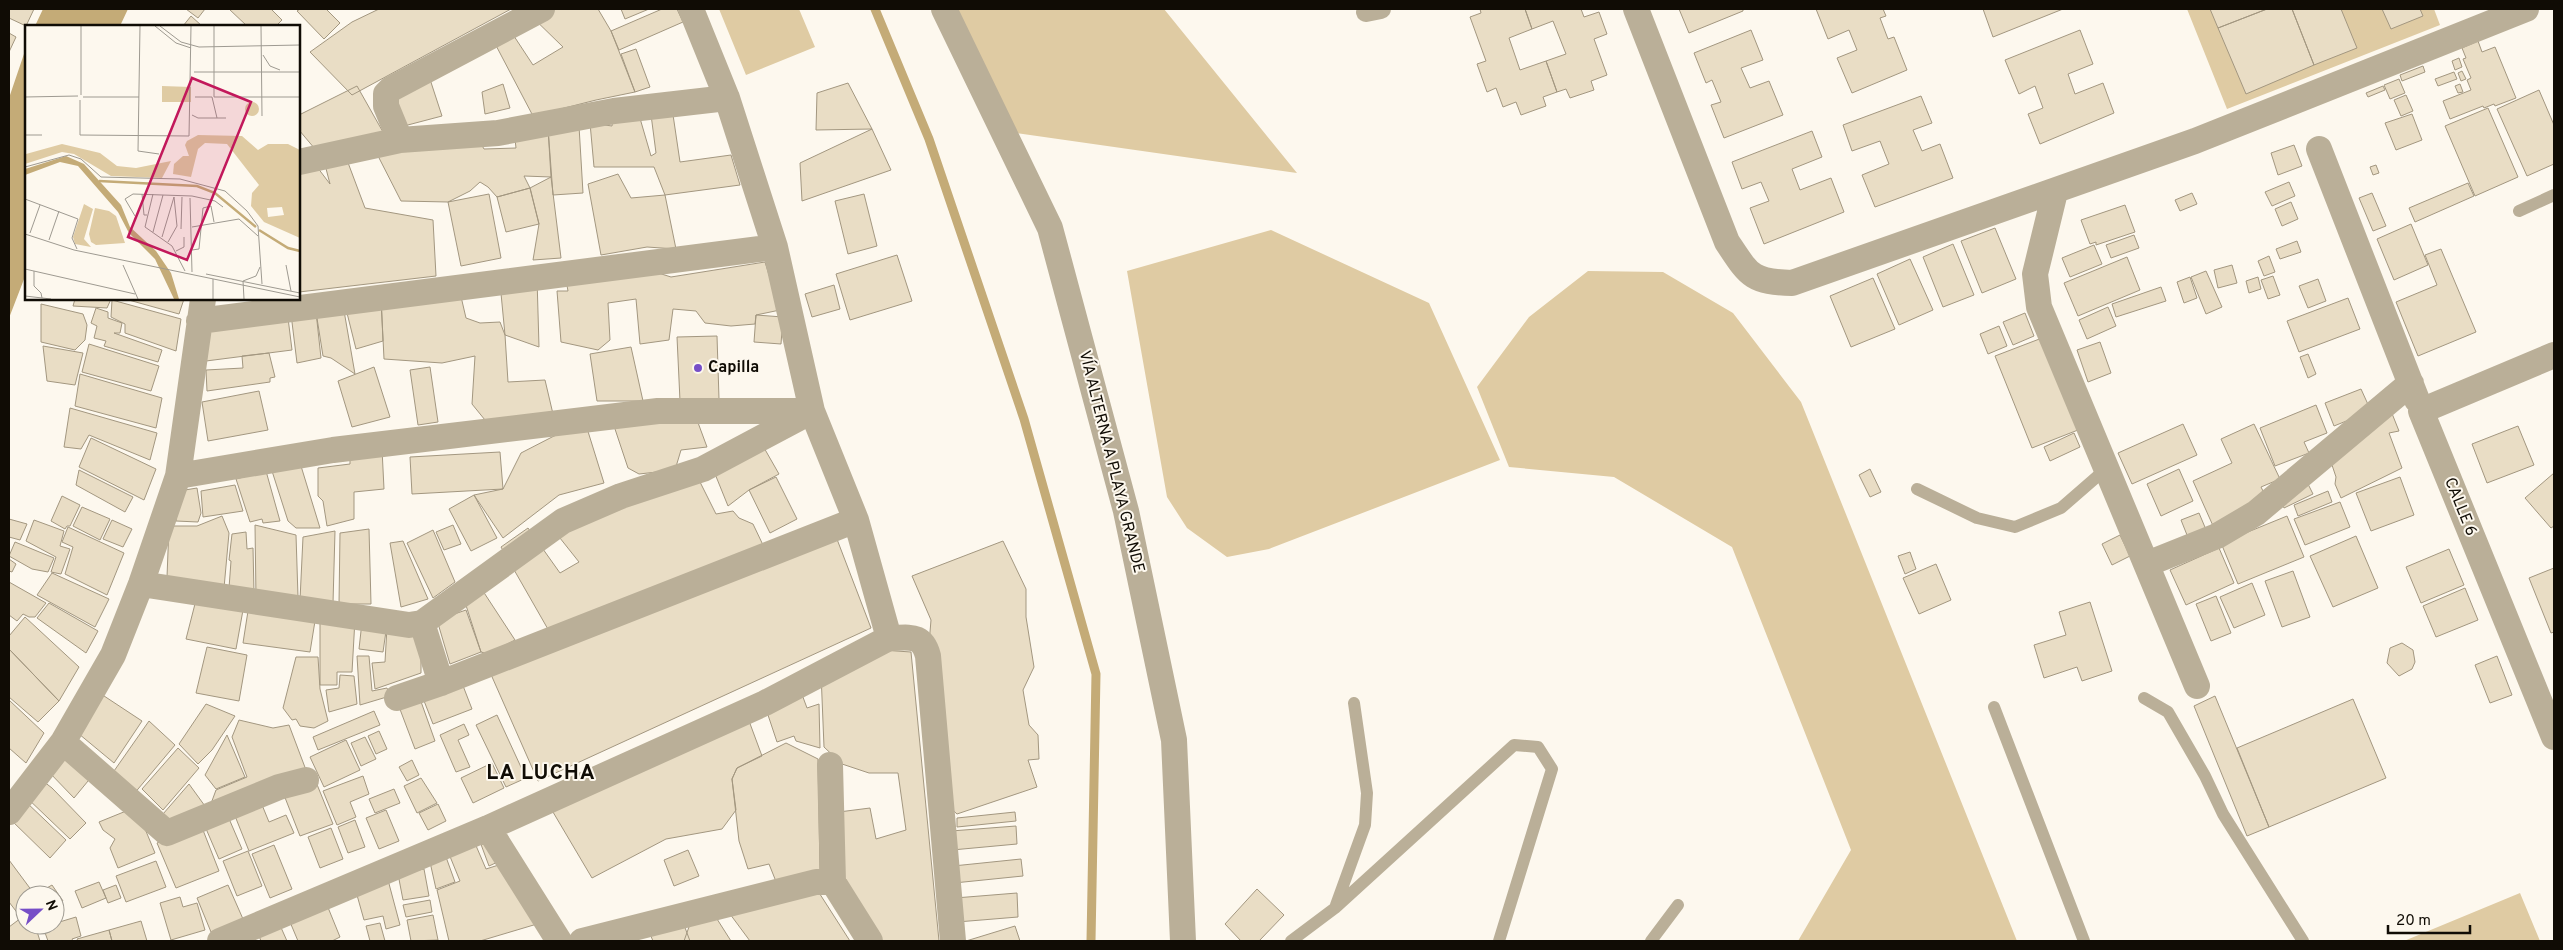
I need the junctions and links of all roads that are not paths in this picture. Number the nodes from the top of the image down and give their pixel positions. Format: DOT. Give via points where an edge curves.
graph roads {
  1 [pos="542,9"];
  2 [pos="691,9"];
  3 [pos="944,9"];
  4 [pos="1636,9"];
  5 [pos="2526,9"];
  6 [pos="727,98"];
  7 [pos="400,140"];
  8 [pos="2319,149"];
  9 [pos="300,162"];
  10 [pos="2054,192"];
  11 [pos="2554,195"];
  12 [pos="2518,211"];
  13 [pos="775,247"];
  14 [pos="300,299"];
  15 [pos="292,300"];
  16 [pos="201,310"];
  17 [pos="2554,355"];
  18 [pos="2410,383"];
  19 [pos="812,411"];
  20 [pos="2421,411"];
  21 [pos="2107,468"];
  22 [pos="178,476"];
  23 [pos="1917,489"];
  24 [pos="856,520"];
  25 [pos="2147,564"];
  26 [pos="141,584"];
  27 [pos="422,623"];
  28 [pos="889,638"];
  29 [pos="441,683"];
  30 [pos="2197,686"];
  31 [pos="398,698"];
  32 [pos="2144,698"];
  33 [pos="1354,703"];
  34 [pos="1994,707"];
  35 [pos="2554,737"];
  36 [pos="62,742"];
  37 [pos="830,765"];
  38 [pos="306,780"];
  39 [pos="9,812"];
  40 [pos="488,828"];
  41 [pos="834,882"];
  42 [pos="1678,905"];
  43 [pos="1335,908"];
  44 [pos="220,941"];
  45 [pos="559,941"];
  46 [pos="582,941"];
  47 [pos="870,941"];
  48 [pos="953,941"];
  49 [pos="1182,941"];
  50 [pos="1291,941"];
  51 [pos="1499,941"];
  52 [pos="1651,941"];
  53 [pos="2084,941"];
  54 [pos="2303,941"];
  1 -- 7 [label="street" via="391,89 386,94 386,106"];
  2 -- 6 [label="street"];
  3 -- 49 [label="street, VÍA ALTERNA A PLAYA GRANDE" via="1050,228 1126,511 1174,740"];
  4 -- 10 [label="street" via="1727,242 1745,269 1765,282 1792,283"];
  5 -- 10 [label="street" via="2195,141"];
  6 -- 7 [label="street" via="614,111 498,133"];
  6 -- 13 [label="street"];
  7 -- 9 [label="street"];
  8 -- 18 [label="street, CALLE 6"];
  10 -- 21 [label="street" via="2035,274 2039,307"];
  11 -- 12 [label="lane"];
  13 -- 14 [label="street"];
  13 -- 19 [label="street"];
  15 -- 16 [label="street"];
  16 -- 22 [label="street"];
  17 -- 20 [label="street"];
  18 -- 20 [label="street, CALLE 6"];
  18 -- 25 [label="street" via="2256,514 2217,536"];
  19 -- 22 [label="street" via="658,411 333,450"];
  19 -- 24 [label="street"];
  19 -- 27 [label="street" via="703,469 621,496 563,520"];
  20 -- 35 [label="street, CALLE 6"];
  21 -- 23 [label="lane" via="2062,508 2015,526 1977,518"];
  21 -- 25 [label="street"];
  22 -- 26 [label="street"];
  24 -- 28 [label="street"];
  24 -- 29 [label="street"];
  25 -- 30 [label="street"];
  26 -- 27 [label="street" via="409,625"];
  26 -- 36 [label="street" via="113,656"];
  27 -- 29 [label="street"];
  28 -- 40 [label="street" via="765,703"];
  28 -- 48 [label="street" via="917,638 925,644 928,656"];
  29 -- 31 [label="street"];
  32 -- 54 [label="lane" via="2168,712 2223,814"];
  33 -- 43 [label="lane" via="1367,793 1365,825"];
  34 -- 53 [label="lane"];
  36 -- 38 [label="street" via="167,833 279,787"];
  36 -- 39 [label="street"];
  37 -- 41 [label="street"];
  40 -- 44 [label="street"];
  40 -- 45 [label="street"];
  41 -- 46 [label="street" via="816,882"];
  41 -- 47 [label="street"];
  42 -- 52 [label="lane"];
  43 -- 50 [label="lane"];
  43 -- 51 [label="lane" via="1514,745 1538,747 1552,769"];
}
